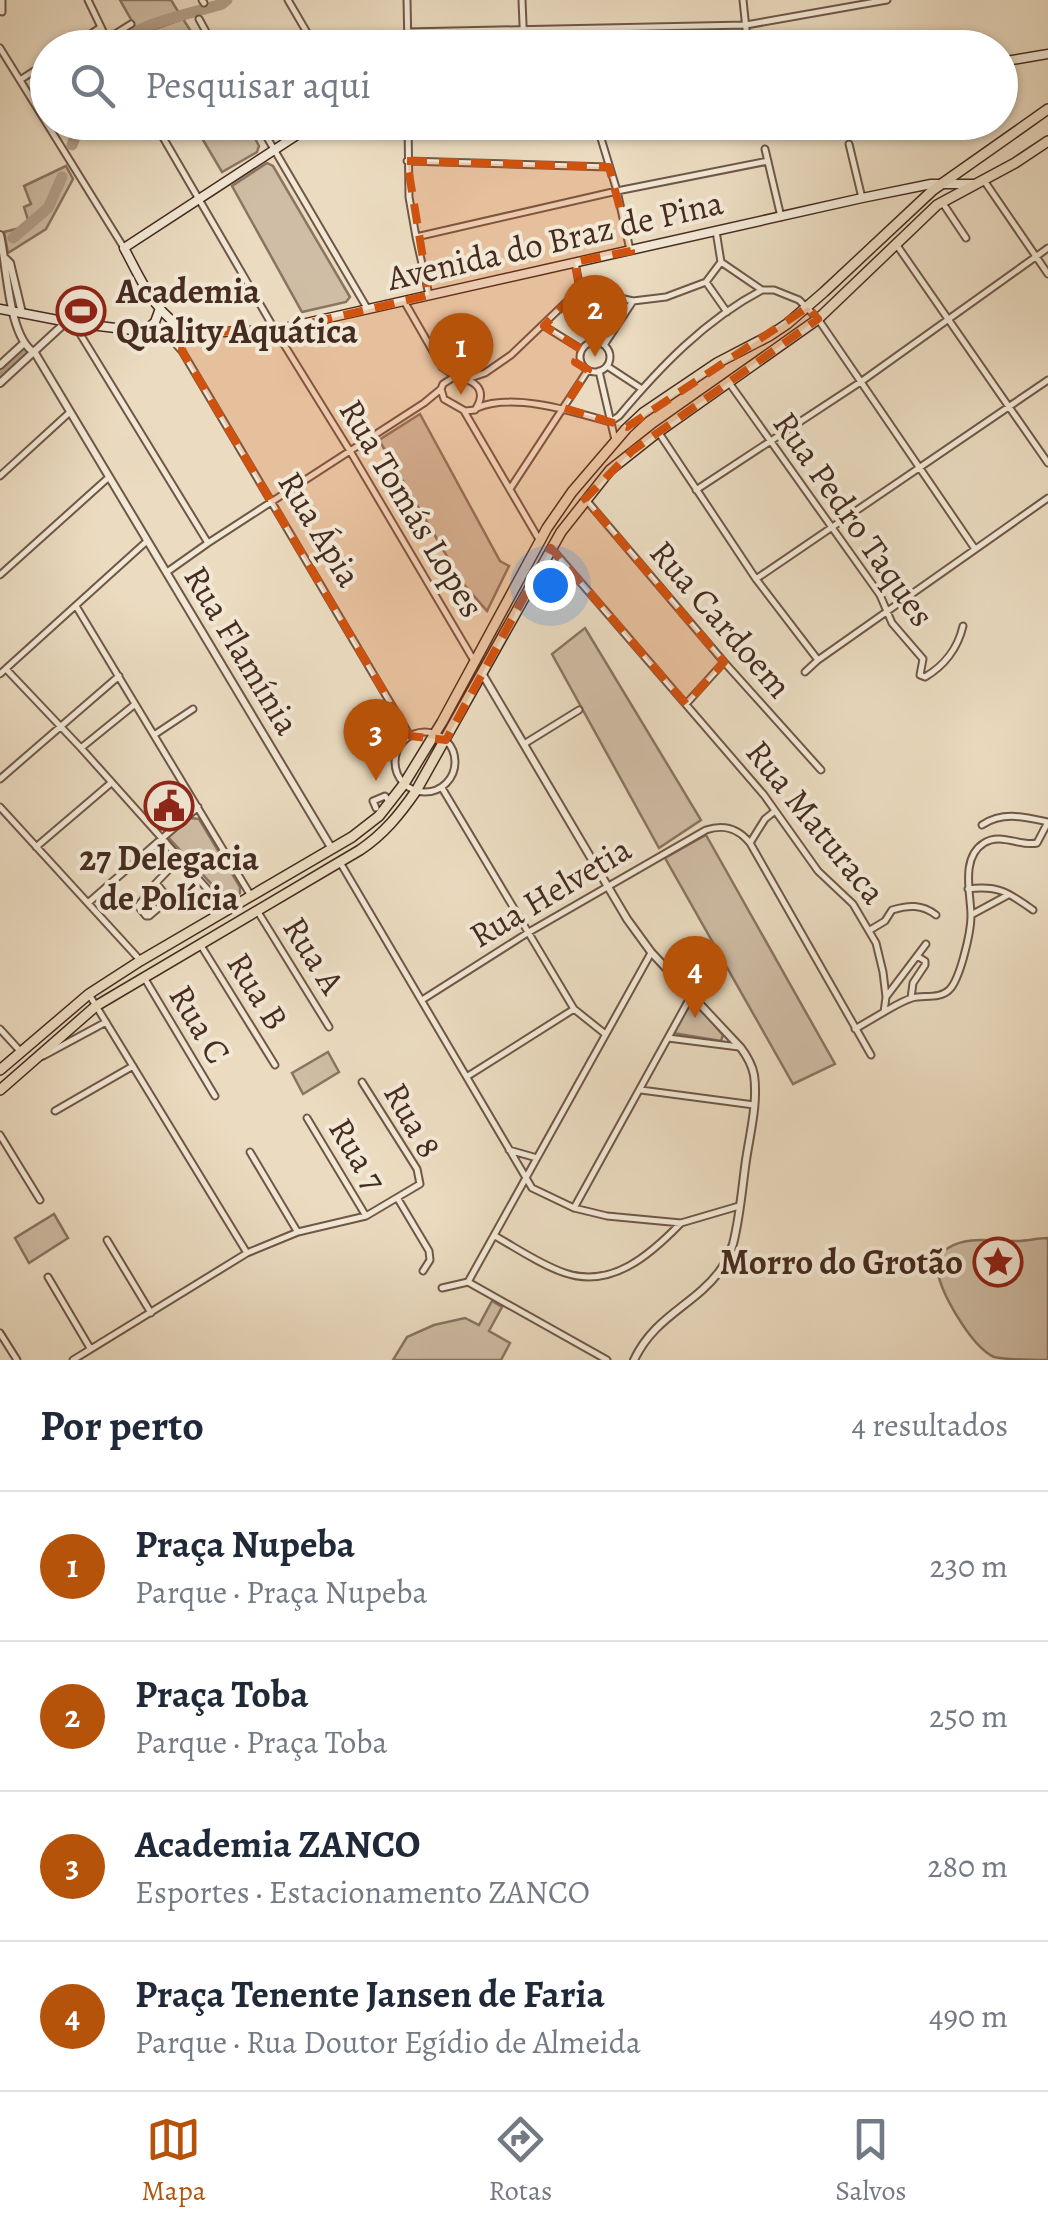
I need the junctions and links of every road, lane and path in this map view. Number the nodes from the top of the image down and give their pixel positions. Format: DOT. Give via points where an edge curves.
graph roads {
  1 [pos="2,0"];
  2 [pos="88,0"];
  3 [pos="288,0"];
  4 [pos="407,0"];
  5 [pos="522,0"];
  6 [pos="744,0"];
  7 [pos="887,0"];
  8 [pos="2,12"];
  9 [pos="199,19"];
  10 [pos="132,24"];
  11 [pos="746,25"];
  12 [pos="102,27"];
  13 [pos="587,29"];
  14 [pos="97,30"];
  15 [pos="103,30"];
  16 [pos="121,30"];
  17 [pos="205,30"];
  18 [pos="306,30"];
  19 [pos="407,30"];
  20 [pos="524,30"];
  21 [pos="746,30"];
  22 [pos="0,48"];
  23 [pos="1048,54"];
  24 [pos="1018,59"];
  25 [pos="30,74"];
  26 [pos="20,80"];
  27 [pos="30,96"];
  28 [pos="1048,109"];
  29 [pos="1018,130"];
  30 [pos="57,140"];
  31 [pos="164,140"];
  32 [pos="268,140"];
  33 [pos="290,140"];
  34 [pos="408,140"];
  35 [pos="601,140"];
  36 [pos="1004,140"];
  37 [pos="1048,140"];
  38 [pos="849,144"];
  39 [pos="274,150"];
  40 [pos="765,150"];
  41 [pos="407,161"];
  42 [pos="768,161"];
  43 [pos="609,167"];
  44 [pos="978,182"];
  45 [pos="942,184"];
  46 [pos="617,192"];
  47 [pos="862,198"];
  48 [pos="198,200"];
  49 [pos="942,202"];
  50 [pos="781,217"];
  51 [pos="716,231"];
  52 [pos="416,237"];
  53 [pos="0,238"];
  54 [pos="966,238"];
  55 [pos="895,244"];
  56 [pos="124,248"];
  57 [pos="1048,248"];
  58 [pos="630,251"];
  59 [pos="1036,257"];
  60 [pos="575,262"];
  61 [pos="721,262"];
  62 [pos="1048,274"];
  63 [pos="706,282"];
  64 [pos="580,289"];
  65 [pos="762,290"];
  66 [pos="430,294"];
  67 [pos="404,301"];
  68 [pos="632,301"];
  69 [pos="808,307"];
  70 [pos="0,309"];
  71 [pos="368,310"];
  72 [pos="159,311"];
  73 [pos="727,312"];
  74 [pos="18,313"];
  75 [pos="818,318"];
  76 [pos="948,318"];
  77 [pos="70,323"];
  78 [pos="544,326"];
  79 [pos="274,330"];
  80 [pos="144,332"];
  81 [pos="167,334"];
  82 [pos="188,334"];
  83 [pos="590,342"];
  84 [pos="23,344"];
  85 [pos="604,345"];
  86 [pos="582,349"];
  87 [pos="182,351"];
  88 [pos="34,353"];
  89 [pos="0,365"];
  90 [pos="607,366"];
  91 [pos="442,367"];
  92 [pos="588,370"];
  93 [pos="600,371"];
  94 [pos="485,374"];
  95 [pos="457,378"];
  96 [pos="467,379"];
  97 [pos="1048,380"];
  98 [pos="862,382"];
  99 [pos="729,383"];
  100 [pos="0,384"];
  101 [pos="442,387"];
  102 [pos="642,389"];
  103 [pos="480,392"];
  104 [pos="448,403"];
  105 [pos="424,404"];
  106 [pos="497,404"];
  107 [pos="1010,406"];
  108 [pos="564,408"];
  109 [pos="476,409"];
  110 [pos="464,411"];
  111 [pos="70,412"];
  112 [pos="610,422"];
  113 [pos="473,424"];
  114 [pos="658,432"];
  115 [pos="615,440"];
  116 [pos="770,442"];
  117 [pos="350,451"];
  118 [pos="1048,463"];
  119 [pos="920,468"];
  120 [pos="0,476"];
  121 [pos="110,476"];
  122 [pos="510,489"];
  123 [pos="696,490"];
  124 [pos="1048,498"];
  125 [pos="586,499"];
  126 [pos="272,503"];
  127 [pos="831,529"];
  128 [pos="148,541"];
  129 [pos="540,541"];
  130 [pos="208,543"];
  131 [pos="551,548"];
  132 [pos="974,549"];
  133 [pos="167,572"];
  134 [pos="0,575"];
  135 [pos="756,579"];
  136 [pos="76,606"];
  137 [pos="887,611"];
  138 [pos="963,626"];
  139 [pos="818,660"];
  140 [pos="475,662"];
  141 [pos="724,662"];
  142 [pos="3,672"];
  143 [pos="805,672"];
  144 [pos="483,675"];
  145 [pos="119,676"];
  146 [pos="134,704"];
  147 [pos="686,704"];
  148 [pos="192,710"];
  149 [pos="579,710"];
  150 [pos="62,728"];
  151 [pos="434,734"];
  152 [pos="154,735"];
  153 [pos="410,736"];
  154 [pos="446,740"];
  155 [pos="524,744"];
  156 [pos="81,748"];
  157 [pos="820,770"];
  158 [pos="0,779"];
  159 [pos="111,782"];
  160 [pos="404,784"];
  161 [pos="442,788"];
  162 [pos="416,791"];
  163 [pos="390,802"];
  164 [pos="0,807"];
  165 [pos="198,807"];
  166 [pos="376,808"];
  167 [pos="775,810"];
  168 [pos="1048,822"];
  169 [pos="982,826"];
  170 [pos="706,830"];
  171 [pos="162,837"];
  172 [pos="750,843"];
  173 [pos="36,847"];
  174 [pos="332,849"];
  175 [pos="180,858"];
  176 [pos="339,862"];
  177 [pos="156,883"];
  178 [pos="608,886"];
  179 [pos="968,889"];
  180 [pos="1010,894"];
  181 [pos="251,896"];
  182 [pos="88,904"];
  183 [pos="257,910"];
  184 [pos="1033,910"];
  185 [pos="227,911"];
  186 [pos="971,914"];
  187 [pos="936,915"];
  188 [pos="870,930"];
  189 [pos="529,932"];
  190 [pos="200,944"];
  191 [pos="926,944"];
  192 [pos="651,952"];
  193 [pos="918,956"];
  194 [pos="140,961"];
  195 [pos="143,976"];
  196 [pos="88,994"];
  197 [pos="692,994"];
  198 [pos="886,997"];
  199 [pos="911,998"];
  200 [pos="422,1000"];
  201 [pos="96,1006"];
  202 [pos="574,1009"];
  203 [pos="884,1012"];
  204 [pos="106,1022"];
  205 [pos="329,1027"];
  206 [pos="0,1029"];
  207 [pos="855,1029"];
  208 [pos="604,1033"];
  209 [pos="668,1038"];
  210 [pos="741,1048"];
  211 [pos="21,1052"];
  212 [pos="871,1055"];
  213 [pos="35,1059"];
  214 [pos="275,1064"];
  215 [pos="132,1066"];
  216 [pos="0,1070"];
  217 [pos="468,1076"];
  218 [pos="362,1082"];
  219 [pos="0,1090"];
  220 [pos="641,1090"];
  221 [pos="215,1096"];
  222 [pos="754,1105"];
  223 [pos="55,1112"];
  224 [pos="307,1118"];
  225 [pos="0,1135"];
  226 [pos="509,1150"];
  227 [pos="250,1152"];
  228 [pos="537,1158"];
  229 [pos="525,1180"];
  230 [pos="398,1199"];
  231 [pos="40,1200"];
  232 [pos="739,1206"];
  233 [pos="574,1208"];
  234 [pos="366,1216"];
  235 [pos="681,1222"];
  236 [pos="298,1232"];
  237 [pos="495,1236"];
  238 [pos="107,1240"];
  239 [pos="248,1253"];
  240 [pos="423,1271"];
  241 [pos="48,1277"];
  242 [pos="468,1282"];
  243 [pos="442,1288"];
  244 [pos="151,1313"];
  245 [pos="0,1334"];
  246 [pos="91,1349"];
  247 [pos="16,1360"];
  248 [pos="72,1360"];
  249 [pos="606,1360"];
  250 [pos="634,1360"];
  1 -- 8 [label="street"];
  2 -- 12 [label="street"];
  3 -- 18 [label="street"];
  4 -- 19 [label="street"];
  5 -- 20 [label="street"];
  6 -- 11 [label="street"];
  7 -- 11 [label="street"];
  9 -- 17 [label="street"];
  10 -- 16 [label="street"];
  11 -- 13 [label="street"];
  11 -- 21 [label="street"];
  12 -- 14 [label="street"];
  12 -- 15 [label="street"];
  13 -- 20 [label="street"];
  22 -- 26 [label="street"];
  23 -- 24 [label="main road"];
  25 -- 26 [label="street"];
  26 -- 27 [label="street"];
  28 -- 29 [label="main road, Avenida do Braz de Pina"];
  30 -- 56 [label="street"];
  31 -- 48 [label="street, Rua Tomás Lopes"];
  32 -- 39 [label="street"];
  33 -- 39 [label="main road"];
  34 -- 41 [label="street"];
  35 -- 43 [label="street"];
  36 -- 45 [label="main road, Avenida do Braz de Pina"];
  37 -- 44 [label="main road, Avenida do Braz de Pina"];
  38 -- 47 [label="street"];
  39 -- 48 [label="main road"];
  39 -- 71 [label="street"];
  40 -- 42 [label="street"];
  41 -- 43 [label="street"];
  41 -- 52 [label="street"];
  42 -- 46 [label="street"];
  42 -- 50 [label="street"];
  43 -- 46 [label="street"];
  44 -- 45 [label="main road, Avenida do Braz de Pina"];
  44 -- 49 [label="main road"];
  44 -- 59 [label="street"];
  45 -- 47 [label="main road, Avenida do Braz de Pina"];
  45 -- 69 [label="main road"];
  46 -- 52 [label="street"];
  46 -- 58 [label="street"];
  47 -- 50 [label="main road, Avenida do Braz de Pina"];
  48 -- 56 [label="main road"];
  48 -- 79 [label="street, Rua Tomás Lopes"];
  49 -- 54 [label="street"];
  49 -- 55 [label="main road"];
  50 -- 51 [label="main road, Avenida do Braz de Pina"];
  51 -- 58 [label="main road, Avenida do Braz de Pina"];
  51 -- 61 [label="street"];
  52 -- 66 [label="street"];
  53 -- 74 [label="street"];
  55 -- 75 [label="main road"];
  55 -- 76 [label="street"];
  56 -- 72 [label="main road"];
  57 -- 59 [label="street"];
  58 -- 60 [label="main road, Avenida do Braz de Pina"];
  59 -- 62 [label="street"];
  59 -- 76 [label="street"];
  60 -- 64 [label="street"];
  60 -- 66 [label="main road, Avenida do Braz de Pina"];
  61 -- 63 [label="street"];
  61 -- 65 [label="street"];
  63 -- 68 [label="street" via="666,298"];
  63 -- 73 [label="street"];
  64 -- 68 [label="street"];
  64 -- 78 [label="street"];
  64 -- 83 [label="street"];
  65 -- 69 [label="street"];
  65 -- 73 [label="street"];
  66 -- 67 [label="main road, Avenida do Braz de Pina"];
  67 -- 71 [label="main road, Avenida do Braz de Pina"];
  67 -- 91 [label="street"];
  68 -- 85 [label="street"];
  69 -- 75 [label="street"];
  69 -- 115 [label="main road" via="668,396"];
  70 -- 74 [label="main road, Avenida do Braz de Pina"];
  71 -- 79 [label="main road, Avenida do Braz de Pina"];
  72 -- 80 [label="main road"];
  72 -- 82 [label="main road"];
  73 -- 102 [label="street"];
  74 -- 77 [label="main road, Avenida do Braz de Pina"];
  74 -- 84 [label="street"];
  75 -- 98 [label="street"];
  75 -- 99 [label="main road"];
  76 -- 98 [label="street"];
  76 -- 107 [label="street"];
  77 -- 80 [label="main road, Avenida do Braz de Pina"];
  77 -- 88 [label="street"];
  77 -- 130 [label="street"];
  78 -- 86 [label="street"];
  78 -- 94 [label="street"];
  79 -- 82 [label="main road, Avenida do Braz de Pina"];
  79 -- 117 [label="street, Rua Tomás Lopes"];
  80 -- 81 [label="main road, Avenida do Braz de Pina"];
  81 -- 82 [label="main road, Avenida do Braz de Pina"];
  81 -- 87 [label="street, Rua Ápia"];
  82 -- 87 [label="street"];
  83 -- 85 [label="street"];
  83 -- 86 [label="street"];
  84 -- 88 [label="street, Rua Flamínia"];
  84 -- 89 [label="street"];
  85 -- 90 [label="street"];
  86 -- 92 [label="street" via="580,361"];
  87 -- 126 [label="street, Rua Ápia"];
  88 -- 100 [label="street"];
  88 -- 111 [label="street, Rua Flamínia"];
  90 -- 93 [label="street"];
  90 -- 102 [label="street"];
  91 -- 95 [label="street"];
  91 -- 101 [label="street"];
  92 -- 93 [label="street"];
  92 -- 108 [label="street"];
  93 -- 112 [label="street"];
  94 -- 96 [label="street"];
  94 -- 103 [label="street"];
  95 -- 96 [label="street"];
  95 -- 101 [label="street"];
  96 -- 103 [label="street"];
  97 -- 107 [label="street"];
  98 -- 116 [label="street"];
  98 -- 119 [label="street"];
  99 -- 114 [label="main road"];
  99 -- 116 [label="street, Rua Pedro Taques"];
  101 -- 104 [label="street"];
  101 -- 105 [label="street"];
  102 -- 112 [label="street"];
  103 -- 106 [label="street"];
  103 -- 109 [label="street"];
  104 -- 105 [label="street"];
  104 -- 110 [label="street"];
  105 -- 117 [label="street"];
  106 -- 108 [label="street"];
  106 -- 109 [label="street"];
  107 -- 118 [label="street"];
  107 -- 119 [label="street"];
  108 -- 112 [label="street"];
  108 -- 122 [label="street"];
  109 -- 110 [label="street"];
  109 -- 113 [label="street"];
  110 -- 113 [label="street"];
  111 -- 120 [label="street"];
  111 -- 121 [label="street, Rua Flamínia"];
  112 -- 115 [label="street"];
  113 -- 122 [label="street"];
  114 -- 123 [label="street"];
  114 -- 125 [label="main road"];
  115 -- 129 [label="main road"];
  116 -- 123 [label="street"];
  116 -- 127 [label="street, Rua Pedro Taques"];
  117 -- 126 [label="street"];
  117 -- 140 [label="street, Rua Tomás Lopes"];
  119 -- 127 [label="street"];
  119 -- 132 [label="street"];
  121 -- 128 [label="street, Rua Flamínia"];
  121 -- 134 [label="street"];
  122 -- 129 [label="street"];
  123 -- 135 [label="street"];
  124 -- 132 [label="street"];
  125 -- 131 [label="main road"];
  125 -- 141 [label="street, Rua Cardoem"];
  126 -- 130 [label="street"];
  126 -- 153 [label="street, Rua Ápia"];
  127 -- 135 [label="street"];
  127 -- 137 [label="street, Rua Pedro Taques"];
  128 -- 133 [label="street, Rua Flamínia"];
  128 -- 136 [label="street"];
  129 -- 140 [label="main road"];
  130 -- 133 [label="street"];
  131 -- 144 [label="main road"];
  131 -- 147 [label="street, Rua Maturaca"];
  132 -- 137 [label="street"];
  133 -- 174 [label="street, Rua Flamínia"];
  135 -- 139 [label="street"];
  136 -- 142 [label="street"];
  136 -- 145 [label="street"];
  137 -- 138 [label="street, Rua Pedro Taques" via="923,659 922,677 951,654"];
  137 -- 139 [label="street"];
  139 -- 143 [label="street"];
  140 -- 151 [label="main road"];
  141 -- 147 [label="street"];
  141 -- 157 [label="street, Rua Cardoem"];
  142 -- 150 [label="street"];
  144 -- 154 [label="main road"];
  144 -- 155 [label="street"];
  145 -- 146 [label="street"];
  145 -- 150 [label="street"];
  146 -- 152 [label="street"];
  146 -- 156 [label="street"];
  147 -- 167 [label="street, Rua Maturaca"];
  148 -- 152 [label="street"];
  149 -- 155 [label="street"];
  150 -- 156 [label="street"];
  150 -- 158 [label="street"];
  151 -- 153 [label="street"];
  151 -- 154 [label="street"];
  151 -- 160 [label="main road"];
  152 -- 165 [label="street"];
  153 -- 160 [label="street" via="394,762"];
  154 -- 161 [label="street" via="456,761"];
  154 -- 162 [label="main road"];
  155 -- 178 [label="street"];
  156 -- 159 [label="street"];
  159 -- 171 [label="street"];
  159 -- 173 [label="street"];
  160 -- 162 [label="street"];
  160 -- 163 [label="main road"];
  161 -- 162 [label="street"];
  161 -- 189 [label="street"];
  162 -- 176 [label="main road" via="378,836"];
  163 -- 166 [label="street" via="385,796 373,800"];
  163 -- 174 [label="main road"];
  164 -- 173 [label="street"];
  165 -- 171 [label="street"];
  165 -- 181 [label="street"];
  167 -- 172 [label="street"];
  167 -- 188 [label="street, Rua Maturaca"];
  168 -- 169 [label="street" via="1002,816"];
  168 -- 179 [label="street" via="1037,844 984,843 972,861"];
  170 -- 172 [label="street, Rua Maturaca" via="734,829"];
  170 -- 178 [label="street, Rua Helvetia"];
  171 -- 175 [label="street"];
  171 -- 182 [label="street"];
  172 -- 207 [label="street, Rua Maturaca"];
  173 -- 182 [label="street"];
  174 -- 181 [label="main road"];
  175 -- 177 [label="street"];
  175 -- 185 [label="street"];
  176 -- 183 [label="main road"];
  176 -- 200 [label="street"];
  177 -- 177 [label="street" via="138,906 148,917 169,898"];
  178 -- 189 [label="street, Rua Helvetia"];
  178 -- 192 [label="street"];
  179 -- 180 [label="street"];
  179 -- 186 [label="street"];
  180 -- 184 [label="street"];
  180 -- 186 [label="street"];
  181 -- 185 [label="main road"];
  182 -- 194 [label="street"];
  183 -- 190 [label="main road"];
  183 -- 205 [label="street, Rua A"];
  185 -- 194 [label="main road"];
  186 -- 199 [label="street" via="951,989"];
  187 -- 188 [label="street" via="923,907 895,909"];
  188 -- 198 [label="street, Rua Maturaca"];
  189 -- 200 [label="street, Rua Helvetia"];
  189 -- 202 [label="street"];
  190 -- 195 [label="main road"];
  190 -- 214 [label="street, Rua B"];
  191 -- 193 [label="street"];
  192 -- 197 [label="street"];
  192 -- 208 [label="street"];
  193 -- 198 [label="street"];
  193 -- 199 [label="street" via="926,965"];
  194 -- 196 [label="main road"];
  195 -- 201 [label="main road"];
  195 -- 221 [label="street, Rua C"];
  196 -- 201 [label="street"];
  196 -- 211 [label="main road"];
  197 -- 209 [label="street"];
  197 -- 210 [label="street"];
  198 -- 203 [label="street, Rua Maturaca"];
  199 -- 203 [label="street"];
  200 -- 217 [label="street"];
  201 -- 204 [label="street"];
  201 -- 213 [label="main road"];
  202 -- 208 [label="street"];
  202 -- 217 [label="street"];
  203 -- 207 [label="street"];
  204 -- 213 [label="street"];
  204 -- 215 [label="street"];
  206 -- 211 [label="street"];
  207 -- 212 [label="street, Rua Maturaca"];
  208 -- 228 [label="street"];
  209 -- 210 [label="street"];
  209 -- 220 [label="street"];
  210 -- 222 [label="street" via="754,1075"];
  211 -- 216 [label="main road"];
  213 -- 219 [label="main road"];
  215 -- 223 [label="street"];
  215 -- 239 [label="street"];
  217 -- 226 [label="street"];
  218 -- 230 [label="street, Rua 8" via="417,1169 420,1184"];
  220 -- 222 [label="street"];
  220 -- 233 [label="street"];
  222 -- 232 [label="street"];
  224 -- 234 [label="street, Rua 7"];
  225 -- 231 [label="street"];
  226 -- 228 [label="street"];
  226 -- 229 [label="street"];
  227 -- 236 [label="street"];
  228 -- 229 [label="street"];
  229 -- 233 [label="street"];
  229 -- 237 [label="street"];
  230 -- 234 [label="street"];
  230 -- 240 [label="street" via="429,1251"];
  232 -- 235 [label="street"];
  232 -- 250 [label="street" via="721,1270 655,1328"];
  233 -- 235 [label="street"];
  234 -- 236 [label="street"];
  235 -- 237 [label="street" via="633,1264 597,1278 565,1273"];
  236 -- 239 [label="street"];
  237 -- 242 [label="street"];
  238 -- 244 [label="street"];
  239 -- 244 [label="street"];
  241 -- 246 [label="street"];
  242 -- 243 [label="street"];
  242 -- 249 [label="street"];
  244 -- 246 [label="street"];
  245 -- 247 [label="street"];
  246 -- 248 [label="street"];
}
